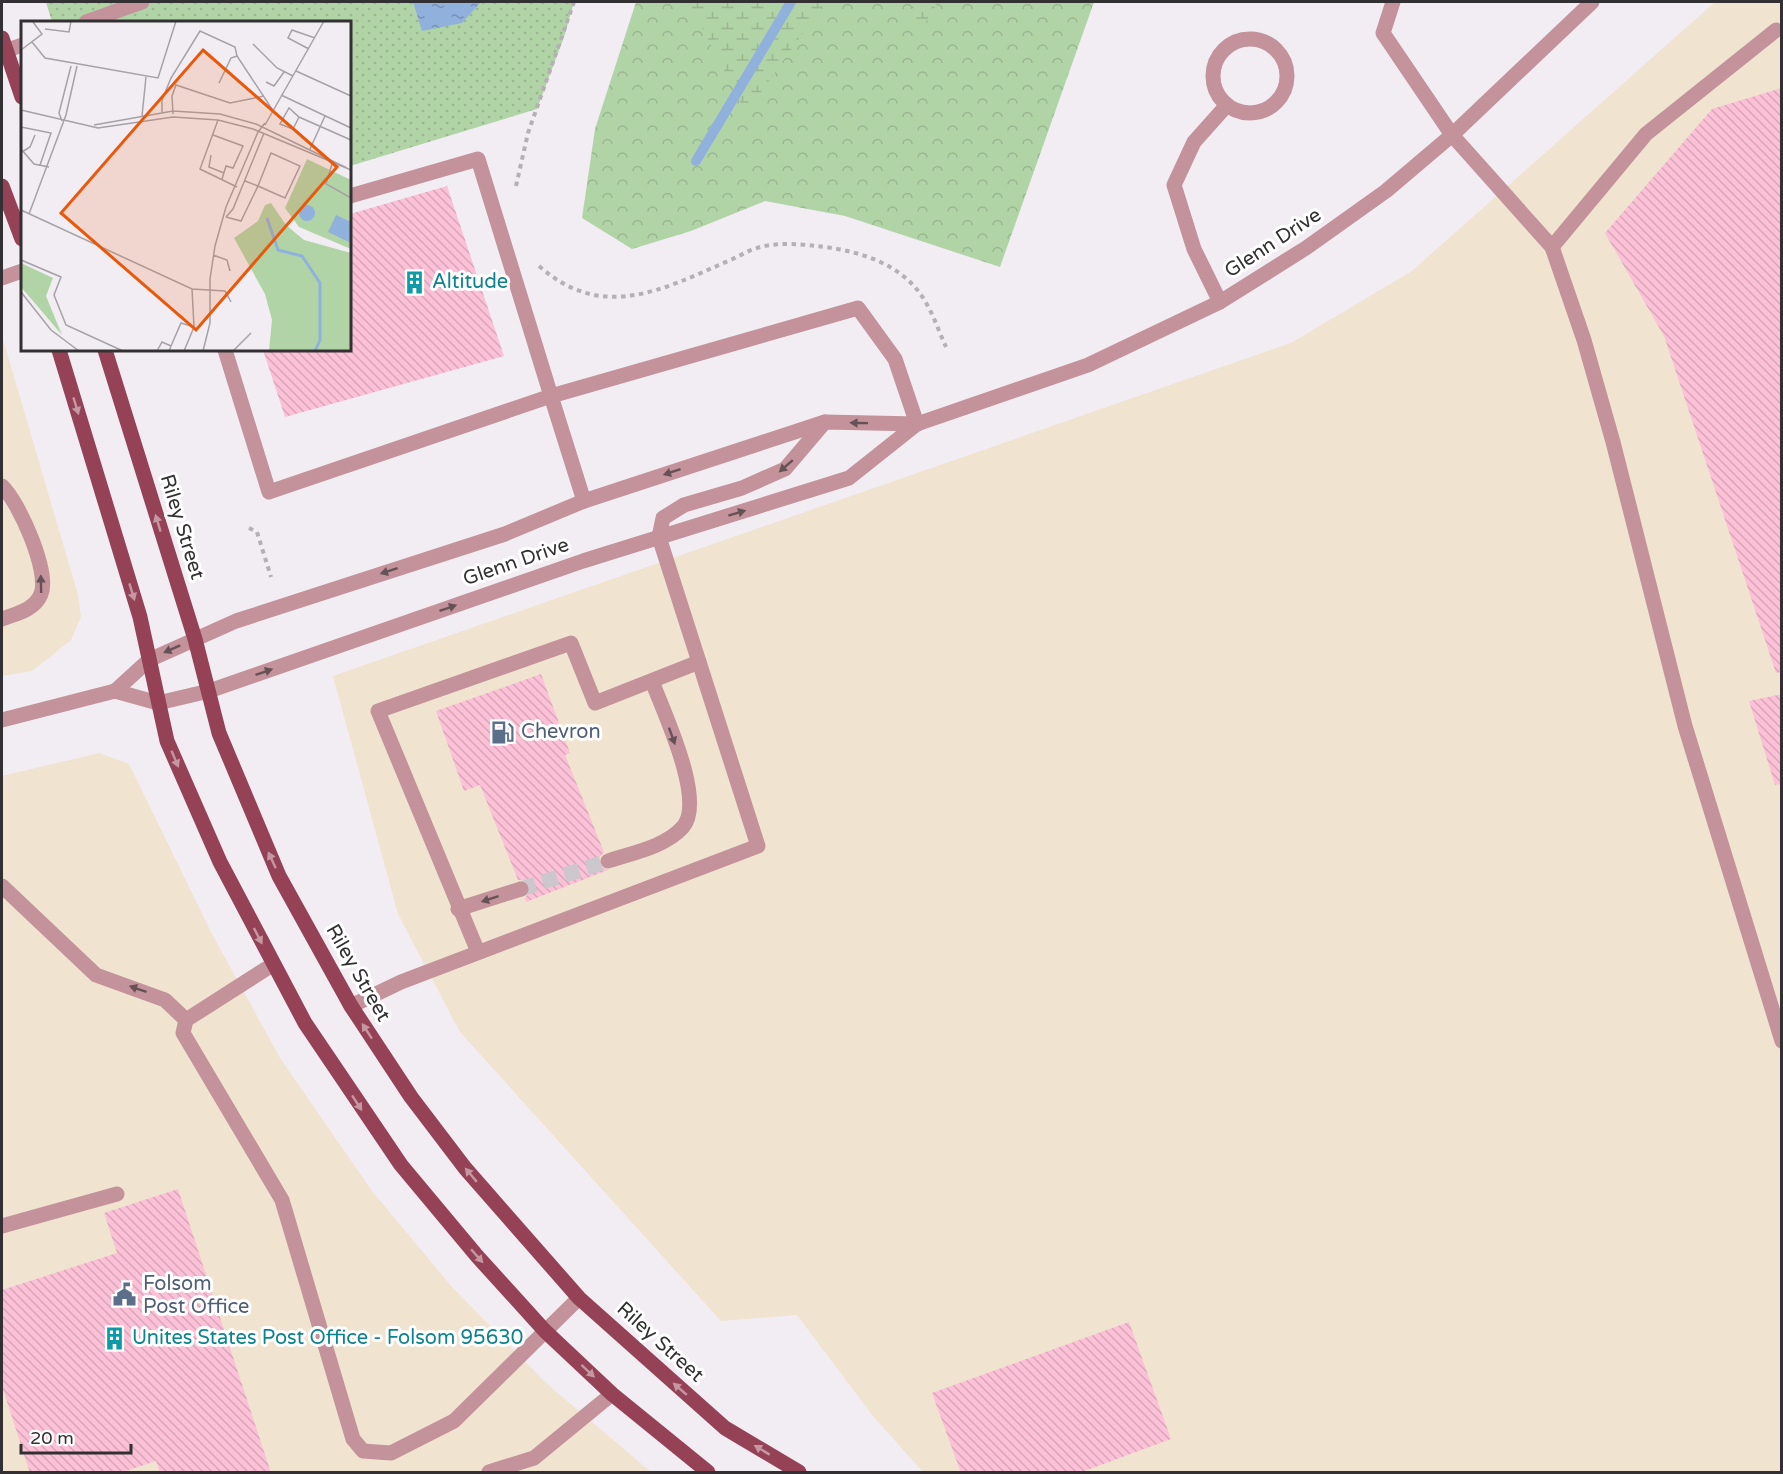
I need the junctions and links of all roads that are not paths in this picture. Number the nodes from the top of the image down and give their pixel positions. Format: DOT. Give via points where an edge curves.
graph roads {
  1 [pos="142,2"];
  2 [pos="1393,2"];
  3 [pos="1592,2"];
  4 [pos="89,21"];
  5 [pos="1780,34"];
  6 [pos="3,44"];
  7 [pos="21,45"];
  8 [pos="21,94"];
  9 [pos="1227,105"];
  10 [pos="1452,135"];
  11 [pos="2,186"];
  12 [pos="351,196"];
  13 [pos="21,236"];
  14 [pos="1552,247"];
  15 [pos="21,271"];
  16 [pos="2,278"];
  17 [pos="1220,302"];
  18 [pos="59,351"];
  19 [pos="105,351"];
  20 [pos="225,351"];
  21 [pos="551,396"];
  22 [pos="825,422"];
  23 [pos="917,424"];
  24 [pos="2,486"];
  25 [pos="584,501"];
  26 [pos="659,537"];
  27 [pos="2,619"];
  28 [pos="195,639"];
  29 [pos="149,660"];
  30 [pos="699,662"];
  31 [pos="652,681"];
  32 [pos="115,691"];
  33 [pos="209,691"];
  34 [pos="158,703"];
  35 [pos="2,720"];
  36 [pos="608,861"];
  37 [pos="2,886"];
  38 [pos="521,889"];
  39 [pos="458,909"];
  40 [pos="478,952"];
  41 [pos="273,964"];
  42 [pos="351,1006"];
  43 [pos="186,1020"];
  44 [pos="1782,1041"];
  45 [pos="117,1194"];
  46 [pos="2,1226"];
  47 [pos="579,1298"];
  48 [pos="545,1331"];
  49 [pos="612,1394"];
  50 [pos="489,1473"];
  51 [pos="708,1473"];
  52 [pos="799,1473"];
  1 -- 4 [label="street"];
  2 -- 10 [label="street" via="1383,33"];
  3 -- 10 [label="street, Glenn Drive"];
  5 -- 14 [label="street" via="1646,134"];
  6 -- 7 [label="street"];
  6 -- 8 [label="main road"];
  9 -- 9 [label="street" via="1249,113 1260,112 1279,99 1285,89 1286,65 1270,45 1246,39 1223,50 1212,73 1214,86"];
  9 -- 17 [label="street" via="1194,142 1174,185 1194,249"];
  10 -- 14 [label="street"];
  10 -- 17 [label="street, Glenn Drive" via="1386,191"];
  11 -- 13 [label="main road"];
  12 -- 21 [label="street" via="478,159"];
  14 -- 44 [label="street" via="1613,442 1685,726"];
  15 -- 16 [label="street"];
  17 -- 23 [label="street, Glenn Drive" via="1088,365"];
  18 -- 29 [label="main road, one-way" via="140,617"];
  28 -- 19 [label="main road, Riley Street, one-way"];
  20 -- 21 [label="street" via="269,492"];
  21 -- 23 [label="street" via="858,308 896,359"];
  21 -- 25 [label="street"];
  23 -- 22 [label="street, Glenn Drive, one-way"];
  22 -- 25 [label="street, Glenn Drive, one-way"];
  22 -- 26 [label="street, one-way" via="785,470 684,505 663,518"];
  26 -- 23 [label="street, Glenn Drive, one-way" via="849,478"];
  27 -- 24 [label="street, one-way" via="34,604 41,594 42,576 28,528 16,501"];
  25 -- 28 [label="street, Glenn Drive, one-way" via="505,534 236,621"];
  26 -- 30 [label="street"];
  33 -- 26 [label="street, Glenn Drive, one-way"];
  28 -- 29 [label="street, Glenn Drive, one-way"];
  28 -- 33 [label="main road, Riley Street"];
  29 -- 32 [label="street, Glenn Drive"];
  29 -- 34 [label="main road"];
  30 -- 31 [label="street"];
  30 -- 40 [label="street" via="758,846"];
  31 -- 36 [label="street, one-way" via="686,774 691,804 685,826 662,843"];
  31 -- 39 [label="street" via="595,703 571,643 378,711"];
  32 -- 34 [label="street, Glenn Drive"];
  32 -- 35 [label="street, Glenn Drive"];
  33 -- 34 [label="street, Glenn Drive"];
  42 -- 33 [label="main road, Riley Street, one-way" via="279,876 219,733"];
  34 -- 41 [label="main road, one-way" via="168,741 220,862"];
  43 -- 37 [label="street, one-way" via="165,1000 96,975"];
  38 -- 39 [label="street, one-way"];
  39 -- 40 [label="street"];
  40 -- 42 [label="street"];
  41 -- 43 [label="street"];
  41 -- 48 [label="main road, one-way" via="305,1023 401,1165"];
  47 -- 42 [label="main road, Riley Street, one-way" via="465,1168 411,1097"];
  43 -- 48 [label="street" via="183,1033 282,1200 353,1439 363,1451 391,1454 453,1421"];
  45 -- 46 [label="street"];
  47 -- 48 [label="street"];
  52 -- 47 [label="main road, Riley Street, one-way" via="725,1428"];
  48 -- 49 [label="main road, one-way"];
  49 -- 50 [label="street" via="534,1458"];
  49 -- 51 [label="main road"];
}
